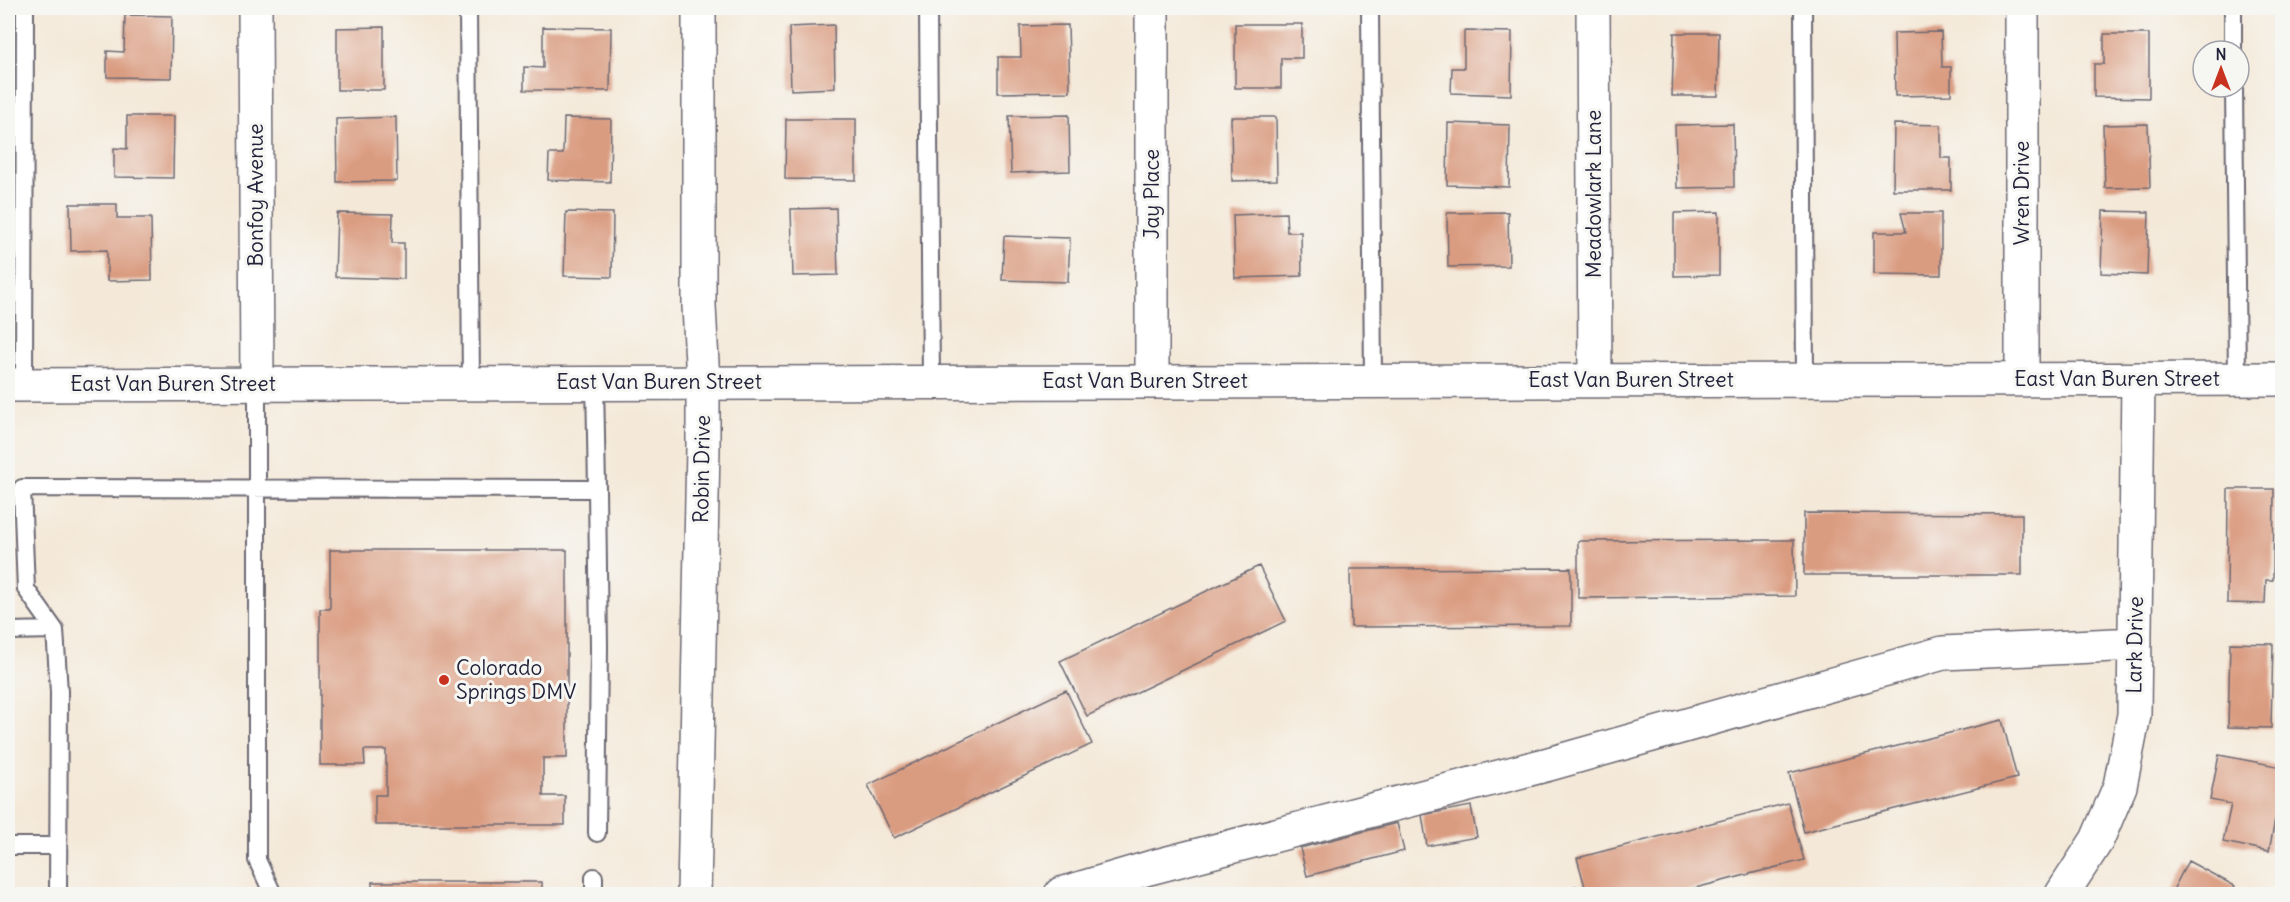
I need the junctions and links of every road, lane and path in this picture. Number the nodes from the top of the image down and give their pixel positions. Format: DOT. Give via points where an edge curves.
graph roads {
  1 [pos="25,8"];
  2 [pos="255,8"];
  3 [pos="468,8"];
  4 [pos="699,8"];
  5 [pos="928,8"];
  6 [pos="1152,8"];
  7 [pos="1370,8"];
  8 [pos="1593,8"];
  9 [pos="1803,8"];
  10 [pos="2022,8"];
  11 [pos="2233,8"];
  12 [pos="2233,39"];
  13 [pos="2234,99"];
  14 [pos="2022,378"];
  15 [pos="2237,379"];
  16 [pos="2283,379"];
  17 [pos="1373,380"];
  18 [pos="1595,380"];
  19 [pos="2138,380"];
  20 [pos="931,381"];
  21 [pos="1152,381"];
  22 [pos="1805,381"];
  23 [pos="595,382"];
  24 [pos="703,382"];
  25 [pos="257,383"];
  26 [pos="471,383"];
  27 [pos="16,384"];
  28 [pos="257,488"];
  29 [pos="597,489"];
  30 [pos="55,630"];
  31 [pos="8,631"];
  32 [pos="2134,644"];
  33 [pos="597,833"];
  34 [pos="8,846"];
  35 [pos="58,846"];
  36 [pos="1074,892"];
  37 [pos="58,894"];
  38 [pos="273,894"];
  39 [pos="694,894"];
  40 [pos="2061,894"];
  1 -- 27 [label="lane"];
  2 -- 25 [label="street, Bonfoy Avenue"];
  3 -- 26 [label="lane"];
  4 -- 24 [label="street, Robin Drive" via="699,306"];
  5 -- 20 [label="lane"];
  6 -- 21 [label="street, Jay Place"];
  7 -- 17 [label="lane"];
  8 -- 18 [label="street, Meadowlark Lane"];
  9 -- 22 [label="lane"];
  10 -- 14 [label="street, Wren Drive"];
  11 -- 12 [label="lane"];
  13 -- 15 [label="lane"];
  14 -- 19 [label="street, East Van Buren Street"];
  14 -- 22 [label="street, East Van Buren Street"];
  15 -- 16 [label="street, East Van Buren Street"];
  15 -- 19 [label="street, East Van Buren Street"];
  17 -- 18 [label="street, East Van Buren Street"];
  17 -- 21 [label="street, East Van Buren Street"];
  18 -- 22 [label="street, East Van Buren Street"];
  19 -- 32 [label="street, Lark Drive"];
  20 -- 21 [label="street, East Van Buren Street"];
  20 -- 24 [label="street, East Van Buren Street"];
  23 -- 24 [label="street, East Van Buren Street"];
  23 -- 26 [label="street, East Van Buren Street"];
  23 -- 29 [label="lane"];
  24 -- 39 [label="street, Robin Drive"];
  25 -- 26 [label="street, East Van Buren Street"];
  25 -- 27 [label="street, East Van Buren Street"];
  25 -- 28 [label="lane"];
  28 -- 29 [label="lane"];
  28 -- 30 [label="lane" via="22,488 26,589"];
  28 -- 38 [label="lane" via="257,860"];
  29 -- 33 [label="lane"];
  30 -- 31 [label="lane"];
  30 -- 35 [label="lane" via="59,692"];
  32 -- 36 [label="street" via="1943,653 1549,764 1149,868"];
  32 -- 40 [label="street, Lark Drive" via="2134,715 2120,786 2097,840"];
  34 -- 35 [label="lane"];
  35 -- 37 [label="lane"];
}
